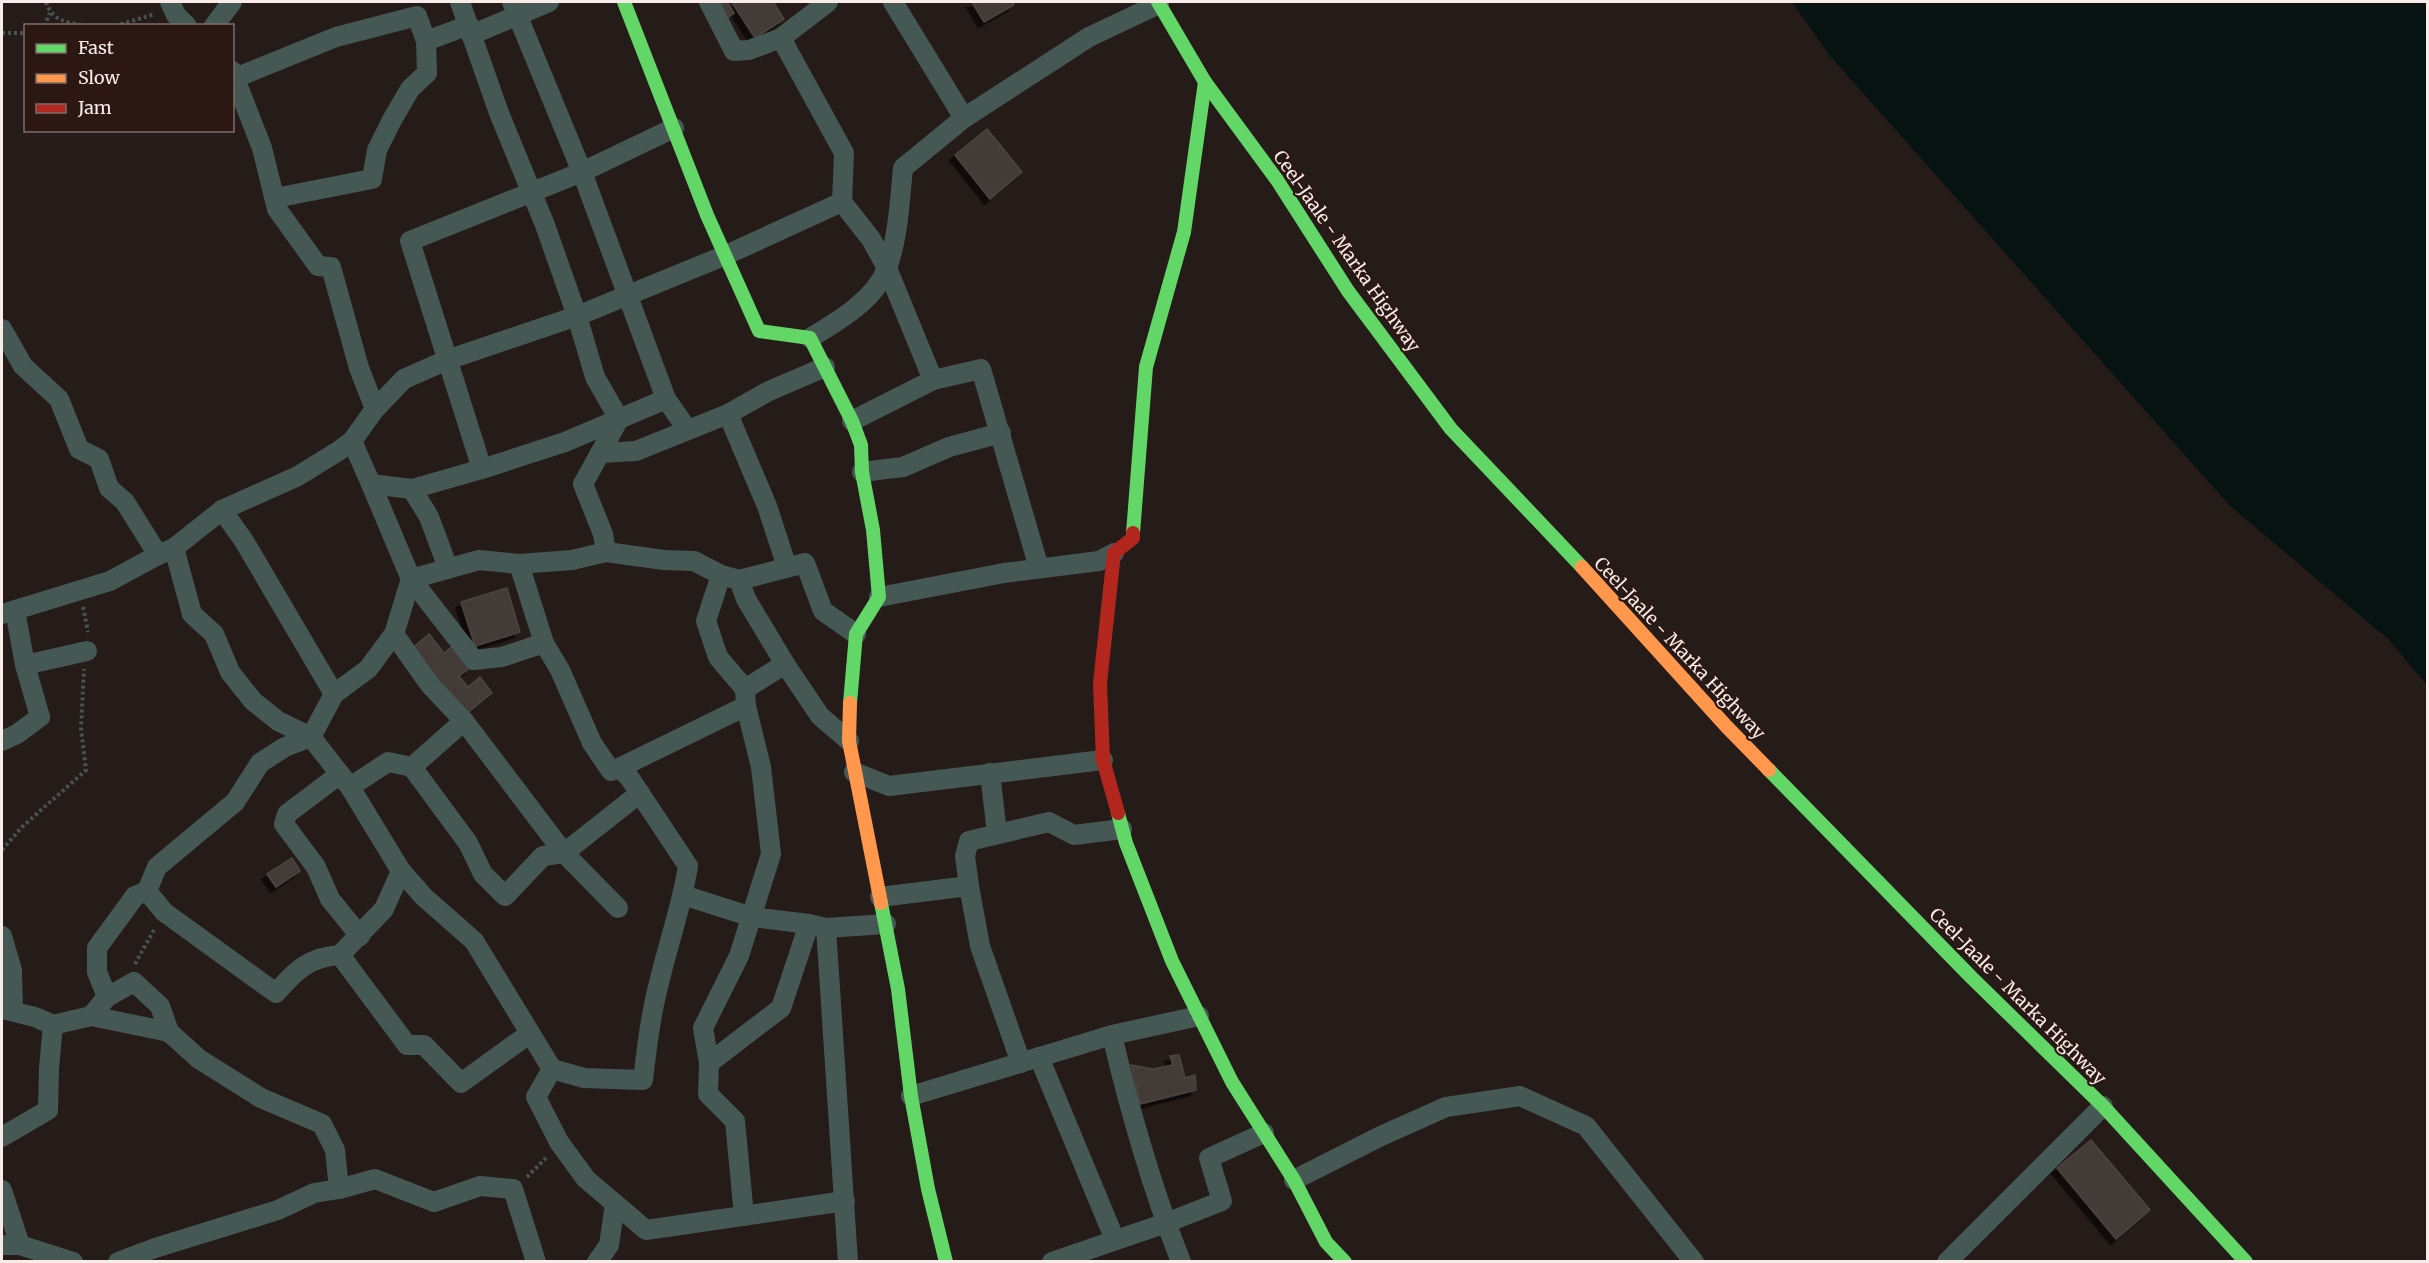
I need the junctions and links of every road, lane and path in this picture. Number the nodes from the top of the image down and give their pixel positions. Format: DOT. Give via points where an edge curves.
graph roads {
  1 [pos="46,2"];
  2 [pos="232,2"];
  3 [pos="460,2"];
  4 [pos="549,2"];
  5 [pos="626,2"];
  6 [pos="709,2"];
  7 [pos="828,2"];
  8 [pos="893,2"];
  9 [pos="1159,3"];
  10 [pos="172,5"];
  11 [pos="515,8"];
  12 [pos="50,13"];
  13 [pos="45,24"];
  14 [pos="75,24"];
  15 [pos="120,24"];
  16 [pos="185,24"];
  17 [pos="215,24"];
  18 [pos="470,30"];
  19 [pos="2,33"];
  20 [pos="24,33"];
  21 [pos="781,38"];
  22 [pos="426,41"];
  23 [pos="234,74"];
  24 [pos="1205,82"];
  25 [pos="964,118"];
  26 [pos="674,128"];
  27 [pos="582,172"];
  28 [pos="533,193"];
  29 [pos="275,198"];
  30 [pos="842,202"];
  31 [pos="726,255"];
  32 [pos="887,268"];
  33 [pos="628,294"];
  34 [pos="577,316"];
  35 [pos="2,329"];
  36 [pos="810,338"];
  37 [pos="447,360"];
  38 [pos="825,367"];
  39 [pos="933,380"];
  40 [pos="666,399"];
  41 [pos="375,409"];
  42 [pos="728,414"];
  43 [pos="619,418"];
  44 [pos="852,420"];
  45 [pos="687,429"];
  46 [pos="1001,433"];
  47 [pos="352,441"];
  48 [pos="600,453"];
  49 [pos="482,469"];
  50 [pos="862,472"];
  51 [pos="372,484"];
  52 [pos="412,489"];
  53 [pos="222,510"];
  54 [pos="166,552"];
  55 [pos="606,552"];
  56 [pos="1114,553"];
  57 [pos="519,564"];
  58 [pos="787,567"];
  59 [pos="448,568"];
  60 [pos="1039,568"];
  61 [pos="730,577"];
  62 [pos="411,579"];
  63 [pos="80,592"];
  64 [pos="879,597"];
  65 [pos="8,612"];
  66 [pos="394,634"];
  67 [pos="856,634"];
  68 [pos="544,643"];
  69 [pos="87,651"];
  70 [pos="785,664"];
  71 [pos="24,665"];
  72 [pos="334,694"];
  73 [pos="746,697"];
  74 [pos="464,721"];
  75 [pos="311,737"];
  76 [pos="2,741"];
  77 [pos="849,741"];
  78 [pos="1102,760"];
  79 [pos="412,767"];
  80 [pos="620,768"];
  81 [pos="854,772"];
  82 [pos="990,773"];
  83 [pos="345,780"];
  84 [pos="640,793"];
  85 [pos="1122,829"];
  86 [pos="997,833"];
  87 [pos="2,850"];
  88 [pos="564,853"];
  89 [pos="401,871"];
  90 [pos="969,886"];
  91 [pos="147,891"];
  92 [pos="683,896"];
  93 [pos="880,897"];
  94 [pos="618,908"];
  95 [pos="164,912"];
  96 [pos="752,917"];
  97 [pos="886,924"];
  98 [pos="818,926"];
  99 [pos="2,936"];
  100 [pos="360,936"];
  101 [pos="340,955"];
  102 [pos="134,982"];
  103 [pos="107,997"];
  104 [pos="7,1010"];
  105 [pos="91,1016"];
  106 [pos="1199,1016"];
  107 [pos="53,1025"];
  108 [pos="169,1032"];
  109 [pos="529,1034"];
  110 [pos="1112,1035"];
  111 [pos="1030,1060"];
  112 [pos="709,1063"];
  113 [pos="552,1069"];
  114 [pos="911,1096"];
  115 [pos="2103,1106"];
  116 [pos="1264,1133"];
  117 [pos="2,1137"];
  118 [pos="559,1142"];
  119 [pos="1294,1180"];
  120 [pos="339,1189"];
  121 [pos="513,1189"];
  122 [pos="2,1190"];
  123 [pos="845,1201"];
  124 [pos="615,1204"];
  125 [pos="744,1216"];
  126 [pos="1166,1223"];
  127 [pos="1115,1240"];
  128 [pos="11,1245"];
  129 [pos="1065,1259"];
  130 [pos="74,1262"];
  131 [pos="118,1262"];
  132 [pos="536,1262"];
  133 [pos="597,1262"];
  134 [pos="848,1262"];
  135 [pos="946,1262"];
  136 [pos="1181,1262"];
  137 [pos="1345,1262"];
  138 [pos="1694,1262"];
  139 [pos="1947,1262"];
  140 [pos="2246,1262"];
  1 -- 12 [label="path"];
  2 -- 17 [label="street"];
  3 -- 18 [label="street"];
  4 -- 11 [label="street"];
  5 -- 26 [label="street"];
  6 -- 21 [label="street" via="734,51 749,50"];
  7 -- 21 [label="street"];
  8 -- 25 [label="street"];
  9 -- 24 [label="street, Ceel-Jaale - Marka Highway"];
  9 -- 25 [label="street" via="1089,37"];
  10 -- 15 [label="path"];
  10 -- 16 [label="street"];
  11 -- 18 [label="street"];
  11 -- 27 [label="street"];
  12 -- 13 [label="path"];
  12 -- 14 [label="path" via="59,21"];
  18 -- 22 [label="street"];
  18 -- 28 [label="street"];
  19 -- 20 [label="path"];
  21 -- 30 [label="street" via="844,153"];
  22 -- 23 [label="street" via="417,16 336,37"];
  22 -- 29 [label="street" via="427,73 410,90 392,120 377,150 372,179"];
  23 -- 29 [label="street" via="262,148"];
  24 -- 56 [label="street" via="1184,232 1146,367 1133,538"];
  24 -- 115 [label="street, Ceel-Jaale - Marka Highway" via="1277,180 1348,291 1451,429 1726,726"];
  25 -- 32 [label="street" via="903,168"];
  26 -- 27 [label="street"];
  26 -- 31 [label="street"];
  27 -- 28 [label="street"];
  27 -- 33 [label="street"];
  28 -- 34 [label="street"];
  28 -- 37 [label="street" via="410,241"];
  29 -- 41 [label="street" via="277,208 318,266 332,267 359,368"];
  30 -- 31 [label="street"];
  30 -- 32 [label="street" via="872,238"];
  31 -- 33 [label="street"];
  31 -- 36 [label="street" via="759,331"];
  32 -- 36 [label="street" via="879,283 847,316"];
  32 -- 39 [label="street"];
  33 -- 34 [label="street"];
  33 -- 40 [label="street"];
  34 -- 37 [label="street"];
  34 -- 43 [label="street" via="595,377"];
  35 -- 54 [label="street" via="23,366 59,399 79,449 99,459 109,488"];
  36 -- 38 [label="street"];
  37 -- 41 [label="street" via="404,379"];
  37 -- 49 [label="street"];
  38 -- 42 [label="street"];
  38 -- 44 [label="street"];
  39 -- 44 [label="street"];
  39 -- 46 [label="street" via="981,369"];
  40 -- 43 [label="street"];
  40 -- 45 [label="street"];
  41 -- 47 [label="street"];
  42 -- 45 [label="street"];
  42 -- 58 [label="street" via="767,506"];
  43 -- 48 [label="street"];
  43 -- 49 [label="street" via="565,442"];
  44 -- 50 [label="street" via="861,445"];
  45 -- 48 [label="street" via="636,451"];
  46 -- 50 [label="street" via="949,447 903,467"];
  46 -- 60 [label="street"];
  47 -- 51 [label="street"];
  47 -- 53 [label="street" via="298,476"];
  48 -- 55 [label="street" via="583,484"];
  49 -- 52 [label="street"];
  50 -- 64 [label="street" via="873,530"];
  51 -- 52 [label="street"];
  51 -- 62 [label="street"];
  52 -- 59 [label="street" via="429,517"];
  53 -- 54 [label="street"];
  53 -- 72 [label="street"];
  54 -- 63 [label="street"];
  54 -- 75 [label="street" via="192,614 214,634 230,672 278,721"];
  55 -- 57 [label="street" via="572,560"];
  55 -- 61 [label="street" via="694,561"];
  56 -- 60 [label="street" via="1098,561"];
  56 -- 78 [label="street" via="1100,683"];
  57 -- 59 [label="street" via="479,560"];
  57 -- 68 [label="street"];
  58 -- 61 [label="street"];
  58 -- 67 [label="street" via="805,563 823,611"];
  59 -- 62 [label="street"];
  60 -- 64 [label="street"];
  61 -- 70 [label="street"];
  61 -- 73 [label="street" via="706,621 717,657"];
  62 -- 66 [label="street"];
  62 -- 68 [label="street" via="474,660 502,657"];
  63 -- 65 [label="street"];
  63 -- 69 [label="path" via="89,638"];
  64 -- 67 [label="street"];
  65 -- 71 [label="street"];
  66 -- 72 [label="street" via="368,669"];
  66 -- 74 [label="street" via="430,685"];
  67 -- 77 [label="street"];
  68 -- 80 [label="street" via="592,743 611,771"];
  69 -- 71 [label="street"];
  69 -- 87 [label="path" via="81,728 86,770"];
  70 -- 73 [label="street"];
  70 -- 77 [label="street" via="820,716"];
  71 -- 76 [label="street" via="40,717"];
  72 -- 75 [label="street"];
  73 -- 80 [label="street"];
  73 -- 96 [label="street" via="761,767 771,854"];
  74 -- 79 [label="street"];
  74 -- 88 [label="street"];
  75 -- 83 [label="street"];
  75 -- 91 [label="street" via="260,763 235,802 157,867"];
  77 -- 81 [label="street"];
  78 -- 82 [label="street"];
  78 -- 85 [label="street"];
  79 -- 83 [label="street" via="388,762"];
  79 -- 88 [label="street" via="468,843 483,874 505,896 543,856"];
  80 -- 84 [label="street"];
  81 -- 82 [label="street" via="889,786"];
  81 -- 93 [label="street"];
  82 -- 86 [label="street"];
  83 -- 89 [label="street"];
  83 -- 100 [label="street" via="287,814 284,824 316,867 330,899"];
  84 -- 88 [label="street"];
  84 -- 92 [label="street" via="688,866"];
  85 -- 86 [label="street" via="1074,835 1049,822"];
  85 -- 106 [label="street" via="1172,961"];
  86 -- 90 [label="street" via="969,841 965,856"];
  88 -- 94 [label="street"];
  89 -- 100 [label="street" via="384,909"];
  89 -- 109 [label="street" via="474,941"];
  90 -- 93 [label="street"];
  90 -- 111 [label="street" via="980,946"];
  91 -- 95 [label="street"];
  91 -- 103 [label="street" via="135,896 97,948 97,972"];
  92 -- 96 [label="street"];
  92 -- 113 [label="street" via="659,981 644,1080 584,1078"];
  93 -- 97 [label="street"];
  95 -- 101 [label="street" via="276,993 311,961"];
  95 -- 102 [label="path" via="135,964"];
  96 -- 98 [label="street"];
  96 -- 112 [label="street" via="739,956 703,1028"];
  97 -- 98 [label="street"];
  97 -- 114 [label="street"];
  98 -- 112 [label="street" via="781,1008"];
  98 -- 123 [label="street"];
  99 -- 104 [label="street" via="12,970"];
  100 -- 101 [label="street"];
  101 -- 109 [label="street" via="407,1045 424,1045 461,1083"];
  102 -- 103 [label="street"];
  102 -- 108 [label="street" via="160,1006"];
  103 -- 105 [label="street"];
  104 -- 107 [label="street"];
  105 -- 107 [label="street"];
  105 -- 108 [label="street"];
  106 -- 110 [label="street"];
  106 -- 116 [label="street" via="1232,1082"];
  107 -- 117 [label="street" via="48,1110"];
  108 -- 120 [label="street" via="199,1059 261,1098 322,1124 335,1150"];
  109 -- 113 [label="street"];
  110 -- 111 [label="street"];
  110 -- 126 [label="street" via="1131,1115"];
  111 -- 114 [label="street"];
  111 -- 127 [label="street"];
  112 -- 125 [label="street" via="708,1094 735,1121"];
  113 -- 118 [label="street" via="536,1097"];
  114 -- 135 [label="street"];
  115 -- 139 [label="street"];
  115 -- 140 [label="street, Ceel-Jaale - Marka Highway"];
  116 -- 119 [label="street"];
  116 -- 126 [label="street" via="1209,1158 1222,1201"];
  118 -- 121 [label="path"];
  118 -- 124 [label="street" via="586,1179"];
  119 -- 137 [label="street" via="1326,1242"];
  119 -- 138 [label="street" via="1446,1107 1520,1096 1586,1126"];
  120 -- 121 [label="street" via="375,1179 435,1202 480,1185"];
  120 -- 131 [label="street" via="314,1193 278,1210"];
  121 -- 132 [label="street"];
  122 -- 128 [label="street"];
  123 -- 125 [label="street"];
  123 -- 134 [label="street"];
  124 -- 125 [label="street" via="646,1230"];
  124 -- 133 [label="street" via="609,1245"];
  126 -- 127 [label="street"];
  126 -- 136 [label="street"];
  127 -- 129 [label="street"];
  128 -- 130 [label="street"];
}
